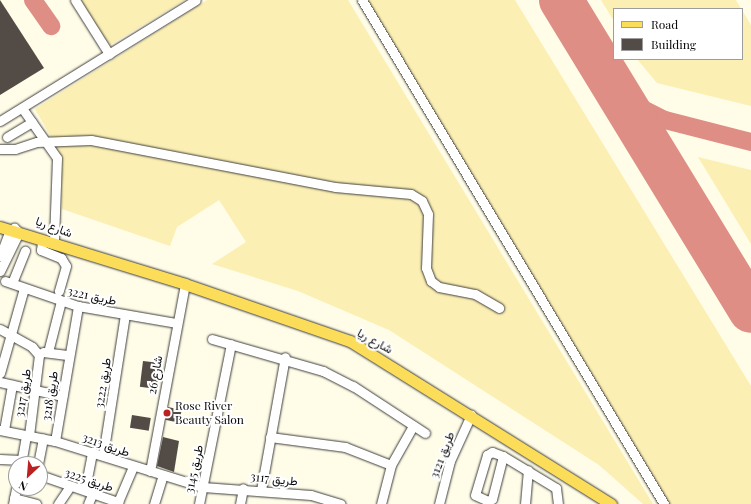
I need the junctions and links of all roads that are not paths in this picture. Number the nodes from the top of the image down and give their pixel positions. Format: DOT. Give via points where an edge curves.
graph roads {
  1 [pos="75,0"];
  2 [pos="196,0"];
  3 [pos="362,0"];
  4 [pos="109,54"];
  5 [pos="22,108"];
  6 [pos="0,121"];
  7 [pos="32,122"];
  8 [pos="7,137"];
  9 [pos="49,142"];
  10 [pos="0,149"];
  11 [pos="0,220"];
  12 [pos="0,227"];
  13 [pos="16,230"];
  14 [pos="54,240"];
  15 [pos="42,242"];
  16 [pos="25,250"];
  17 [pos="0,256"];
  18 [pos="100,258"];
  19 [pos="0,271"];
  20 [pos="184,284"];
  21 [pos="24,288"];
  22 [pos="59,291"];
  23 [pos="61,301"];
  24 [pos="78,306"];
  25 [pos="498,308"];
  26 [pos="125,315"];
  27 [pos="176,323"];
  28 [pos="0,329"];
  29 [pos="11,336"];
  30 [pos="212,339"];
  31 [pos="231,344"];
  32 [pos="48,352"];
  33 [pos="39,355"];
  34 [pos="69,355"];
  35 [pos="285,357"];
  36 [pos="0,373"];
  37 [pos="0,382"];
  38 [pos="12,385"];
  39 [pos="35,390"];
  40 [pos="62,396"];
  41 [pos="471,415"];
  42 [pos="413,426"];
  43 [pos="2,430"];
  44 [pos="425,433"];
  45 [pos="27,435"];
  46 [pos="270,437"];
  47 [pos="43,438"];
  48 [pos="55,441"];
  49 [pos="92,452"];
  50 [pos="103,455"];
  51 [pos="22,456"];
  52 [pos="40,456"];
  53 [pos="503,456"];
  54 [pos="392,465"];
  55 [pos="133,466"];
  56 [pos="528,470"];
  57 [pos="150,471"];
  58 [pos="163,475"];
  59 [pos="48,478"];
  60 [pos="70,486"];
  61 [pos="203,487"];
  62 [pos="243,488"];
  63 [pos="89,490"];
  64 [pos="261,490"];
  65 [pos="310,500"];
  66 [pos="13,501"];
  67 [pos="482,502"];
  68 [pos="30,503"];
  69 [pos="58,504"];
  70 [pos="88,504"];
  71 [pos="155,504"];
  72 [pos="199,504"];
  73 [pos="240,504"];
  74 [pos="340,504"];
  75 [pos="381,504"];
  76 [pos="439,504"];
  77 [pos="525,504"];
  78 [pos="558,504"];
  79 [pos="611,504"];
  80 [pos="664,504"];
  1 -- 4 [label="street"];
  2 -- 4 [label="street"];
  3 -- 80 [label="street"];
  4 -- 5 [label="street"];
  5 -- 6 [label="street"];
  5 -- 7 [label="street"];
  7 -- 8 [label="street"];
  7 -- 9 [label="street"];
  9 -- 10 [label="street" via="15,150"];
  9 -- 14 [label="street" via="59,167"];
  9 -- 25 [label="street" via="91,140 336,187 411,194 422,201 428,214 426,268 431,282 439,287 475,294"];
  11 -- 13 [label="main road, شارع ريا"];
  12 -- 13 [label="main road, شارع ريا"];
  13 -- 14 [label="main road, شارع ريا"];
  13 -- 15 [label="main road, شارع ريا"];
  13 -- 17 [label="street"];
  13 -- 19 [label="street"];
  14 -- 18 [label="main road, شارع ريا"];
  15 -- 18 [label="main road, شارع ريا"];
  15 -- 22 [label="street" via="41,250 61,258 66,266"];
  16 -- 21 [label="street, طريق 3221" via="9,282"];
  18 -- 20 [label="main road, شارع ريا"];
  20 -- 27 [label="street, شارع 26"];
  20 -- 41 [label="main road, شارع ريا" via="350,341"];
  21 -- 23 [label="street, طريق 3221"];
  21 -- 29 [label="street"];
  23 -- 24 [label="street, طريق 3221"];
  23 -- 32 [label="street"];
  24 -- 26 [label="street, طريق 3221"];
  24 -- 34 [label="street, طريق 3218"];
  26 -- 27 [label="street, طريق 3221"];
  26 -- 50 [label="street, طريق 3222"];
  27 -- 57 [label="street, شارع 26"];
  28 -- 29 [label="street, طريق 3217"];
  29 -- 33 [label="street, طريق 3217"];
  29 -- 36 [label="street"];
  30 -- 31 [label="street"];
  31 -- 35 [label="street"];
  31 -- 61 [label="street, طريق 3145"];
  32 -- 33 [label="street, طريق 3218"];
  32 -- 34 [label="street, طريق 3218"];
  33 -- 39 [label="street, طريق 3217"];
  34 -- 40 [label="street, طريق 3218"];
  35 -- 42 [label="street" via="338,378"];
  35 -- 46 [label="street"];
  37 -- 38 [label="street"];
  38 -- 39 [label="street"];
  38 -- 43 [label="street"];
  39 -- 40 [label="street"];
  39 -- 45 [label="street, طريق 3217"];
  40 -- 48 [label="street, طريق 3218"];
  41 -- 76 [label="street, طريق 3121" via="450,462"];
  41 -- 79 [label="main road, شارع ريا"];
  42 -- 44 [label="street"];
  42 -- 54 [label="street"];
  43 -- 45 [label="street, طريق 3213"];
  45 -- 47 [label="street, طريق 3213"];
  45 -- 51 [label="street, طريق 3217"];
  46 -- 54 [label="street" via="345,447"];
  46 -- 64 [label="street"];
  47 -- 48 [label="street, طريق 3213"];
  47 -- 52 [label="street"];
  48 -- 49 [label="street, طريق 3213"];
  49 -- 50 [label="street, طريق 3213"];
  49 -- 63 [label="street"];
  50 -- 55 [label="street, طريق 3213"];
  53 -- 56 [label="street"];
  53 -- 67 [label="street" via="492,499"];
  53 -- 67 [label="street" via="492,452 487,455 475,494"];
  54 -- 75 [label="street"];
  55 -- 57 [label="street, طريق 3213"];
  55 -- 63 [label="street, طريق 3225" via="118,502"];
  56 -- 77 [label="street"];
  56 -- 78 [label="street" via="558,490"];
  57 -- 58 [label="street, طريق 3213"];
  58 -- 61 [label="street, طريق 3213"];
  58 -- 71 [label="street"];
  59 -- 60 [label="street, طريق 3225"];
  60 -- 63 [label="street, طريق 3225"];
  60 -- 69 [label="street"];
  61 -- 62 [label="street, طريق 3117"];
  61 -- 72 [label="street, طريق 3145"];
  62 -- 64 [label="street, طريق 3117"];
  62 -- 73 [label="street"];
  63 -- 70 [label="street"];
  64 -- 65 [label="street, طريق 3117"];
  65 -- 74 [label="street, طريق 3117"];
  66 -- 68 [label="street"];
}
